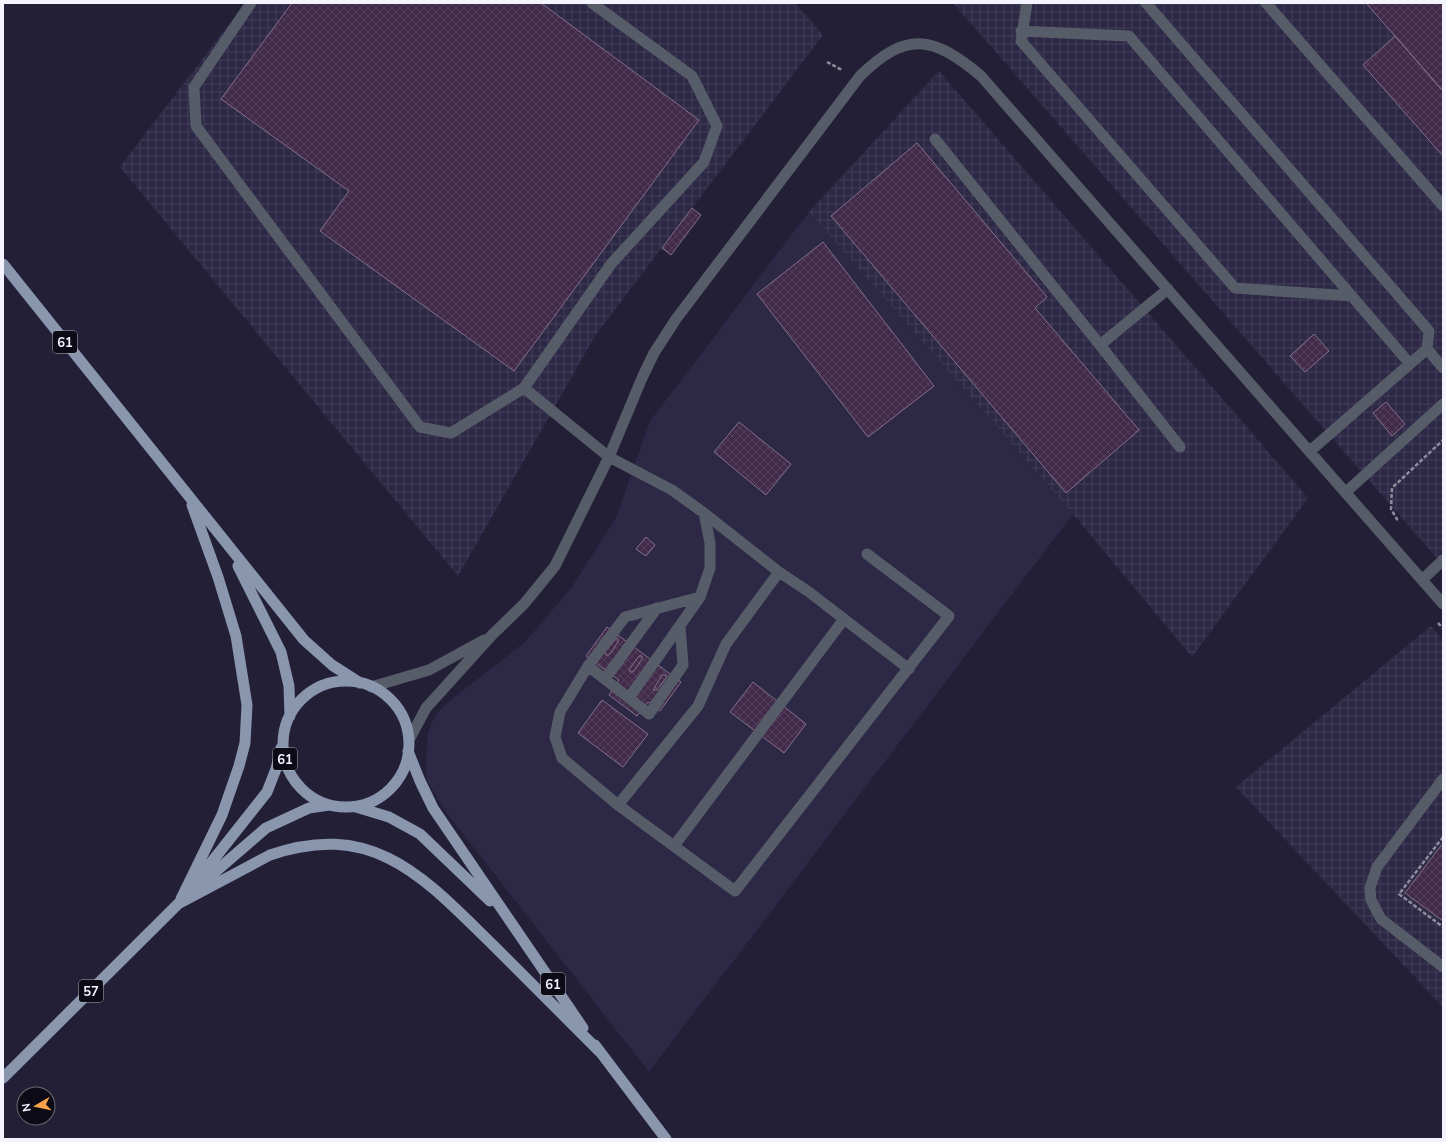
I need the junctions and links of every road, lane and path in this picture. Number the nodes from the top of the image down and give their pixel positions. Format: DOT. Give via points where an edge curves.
graph roads {
  1 [pos="251,3"];
  2 [pos="592,3"];
  3 [pos="1028,3"];
  4 [pos="1146,3"];
  5 [pos="1266,3"];
  6 [pos="1021,31"];
  7 [pos="935,139"];
  8 [pos="1443,206"];
  9 [pos="3,264"];
  10 [pos="1168,289"];
  11 [pos="1352,296"];
  12 [pos="1100,345"];
  13 [pos="1427,349"];
  14 [pos="1410,364"];
  15 [pos="1443,368"];
  16 [pos="524,388"];
  17 [pos="1443,404"];
  18 [pos="1443,440"];
  19 [pos="1180,447"];
  20 [pos="1310,451"];
  21 [pos="609,458"];
  22 [pos="1346,492"];
  23 [pos="189,497"];
  24 [pos="704,513"];
  25 [pos="1381,533"];
  26 [pos="229,548"];
  27 [pos="867,554"];
  28 [pos="1443,560"];
  29 [pos="779,572"];
  30 [pos="1422,580"];
  31 [pos="700,597"];
  32 [pos="1443,604"];
  33 [pos="657,608"];
  34 [pos="844,619"];
  35 [pos="680,626"];
  36 [pos="492,636"];
  37 [pos="588,666"];
  38 [pos="909,669"];
  39 [pos="605,679"];
  40 [pos="360,683"];
  41 [pos="371,687"];
  42 [pos="629,698"];
  43 [pos="290,716"];
  44 [pos="283,738"];
  45 [pos="408,746"];
  46 [pos="1443,779"];
  47 [pos="329,805"];
  48 [pos="618,805"];
  49 [pos="355,807"];
  50 [pos="1443,837"];
  51 [pos="674,846"];
  52 [pos="178,904"];
  53 [pos="506,916"];
  54 [pos="1443,927"];
  55 [pos="1443,967"];
  56 [pos="599,1051"];
  57 [pos="3,1078"];
  58 [pos="666,1139"];
  1 -- 16 [label="lane" via="194,87 196,126 420,427 451,433"];
  2 -- 16 [label="lane" via="692,76 717,126 704,162 611,264"];
  3 -- 6 [label="lane"];
  4 -- 13 [label="lane" via="1428,331"];
  5 -- 8 [label="lane"];
  6 -- 11 [label="lane" via="1129,36"];
  6 -- 11 [label="lane" via="1020,41 1236,288"];
  7 -- 12 [label="lane"];
  9 -- 23 [label="main road, 61"];
  10 -- 12 [label="lane"];
  10 -- 20 [label="lane"];
  10 -- 21 [label="lane" via="981,76 942,48 922,44 901,46 875,61 860,76 676,319 654,353"];
  11 -- 14 [label="lane"];
  12 -- 19 [label="lane"];
  13 -- 14 [label="lane"];
  13 -- 15 [label="lane"];
  14 -- 20 [label="lane"];
  16 -- 21 [label="lane"];
  17 -- 22 [label="lane"];
  18 -- 25 [label="path" via="1392,488 1391,509 1397,519"];
  20 -- 22 [label="lane"];
  21 -- 24 [label="lane" via="672,490"];
  21 -- 36 [label="lane" via="555,566 524,604"];
  22 -- 25 [label="lane"];
  23 -- 26 [label="main road, 61"];
  23 -- 52 [label="main road" via="236,636 246,705 245,743 222,815"];
  24 -- 29 [label="lane"];
  24 -- 31 [label="lane" via="710,543 710,568"];
  25 -- 30 [label="lane"];
  26 -- 40 [label="main road, 61" via="304,640 332,665"];
  26 -- 43 [label="main road, 61" via="281,652 290,686"];
  27 -- 38 [label="lane" via="949,616"];
  28 -- 30 [label="lane"];
  29 -- 34 [label="lane"];
  29 -- 48 [label="lane" via="726,644 698,706"];
  30 -- 32 [label="lane"];
  31 -- 33 [label="lane"];
  31 -- 35 [label="lane"];
  33 -- 37 [label="lane" via="625,617"];
  33 -- 39 [label="lane"];
  34 -- 38 [label="lane"];
  34 -- 51 [label="lane"];
  35 -- 42 [label="lane"];
  35 -- 42 [label="lane" via="684,665 649,714"];
  36 -- 41 [label="lane" via="429,670"];
  36 -- 45 [label="lane" via="426,708"];
  37 -- 39 [label="lane"];
  37 -- 48 [label="lane" via="560,712 556,737 562,758"];
  38 -- 51 [label="lane" via="735,890"];
  39 -- 42 [label="lane"];
  40 -- 41 [label="main road, 61"];
  40 -- 43 [label="main road, 61" via="336,682 324,685 304,697"];
  41 -- 45 [label="main road, 61" via="382,693 398,710 404,720"];
  43 -- 44 [label="main road, 61"];
  44 -- 47 [label="main road, 61" via="286,762 296,783 311,796"];
  44 -- 52 [label="main road, 57" via="276,769 267,792"];
  45 -- 49 [label="main road, 61" via="402,772 390,789 368,803"];
  45 -- 53 [label="main road, 61" via="433,808"];
  46 -- 55 [label="lane" via="1377,867 1370,888 1371,900 1381,919"];
  47 -- 49 [label="main road, 61"];
  47 -- 52 [label="main road, 57" via="309,808 266,828"];
  48 -- 51 [label="lane"];
  49 -- 53 [label="main road, 61" via="389,817 420,834"];
  50 -- 54 [label="path" via="1399,894"];
  52 -- 56 [label="main road" via="283,850 330,843 347,844 377,853 416,873 457,910"];
  52 -- 57 [label="main road, 57"];
  53 -- 56 [label="main road, 61"];
  56 -- 58 [label="main road, 61"];
}
